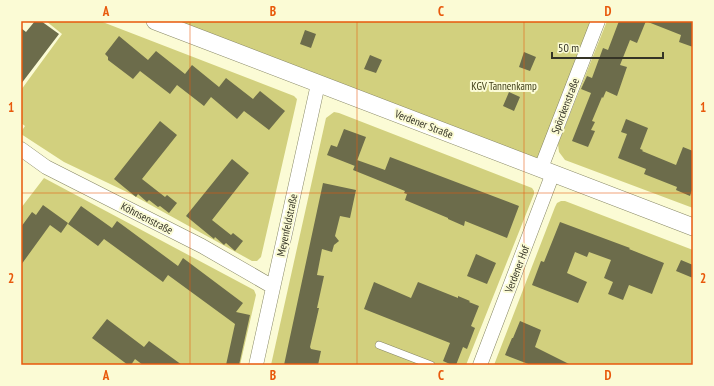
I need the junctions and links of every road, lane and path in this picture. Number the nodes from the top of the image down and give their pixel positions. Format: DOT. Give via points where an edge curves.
graph roads {
  1 [pos="155,21"];
  2 [pos="598,21"];
  3 [pos="318,84"];
  4 [pos="21,149"];
  5 [pos="547,171"];
  6 [pos="693,227"];
  7 [pos="273,287"];
  8 [pos="379,345"];
  9 [pos="256,365"];
  10 [pos="431,365"];
  11 [pos="480,365"];
  1 -- 3 [label="street, Verdener Straße"];
  2 -- 5 [label="street, Spörckenstraße"];
  3 -- 5 [label="street, Verdener Straße"];
  3 -- 7 [label="street, Meyenfeldstraße"];
  4 -- 7 [label="street, Köhnsenstraße" via="46,167 202,246"];
  5 -- 6 [label="street, Verdener Straße"];
  5 -- 11 [label="street, Verdener Hof"];
  7 -- 9 [label="street, Meyenfeldstraße"];
  8 -- 10 [label="lane"];
}
